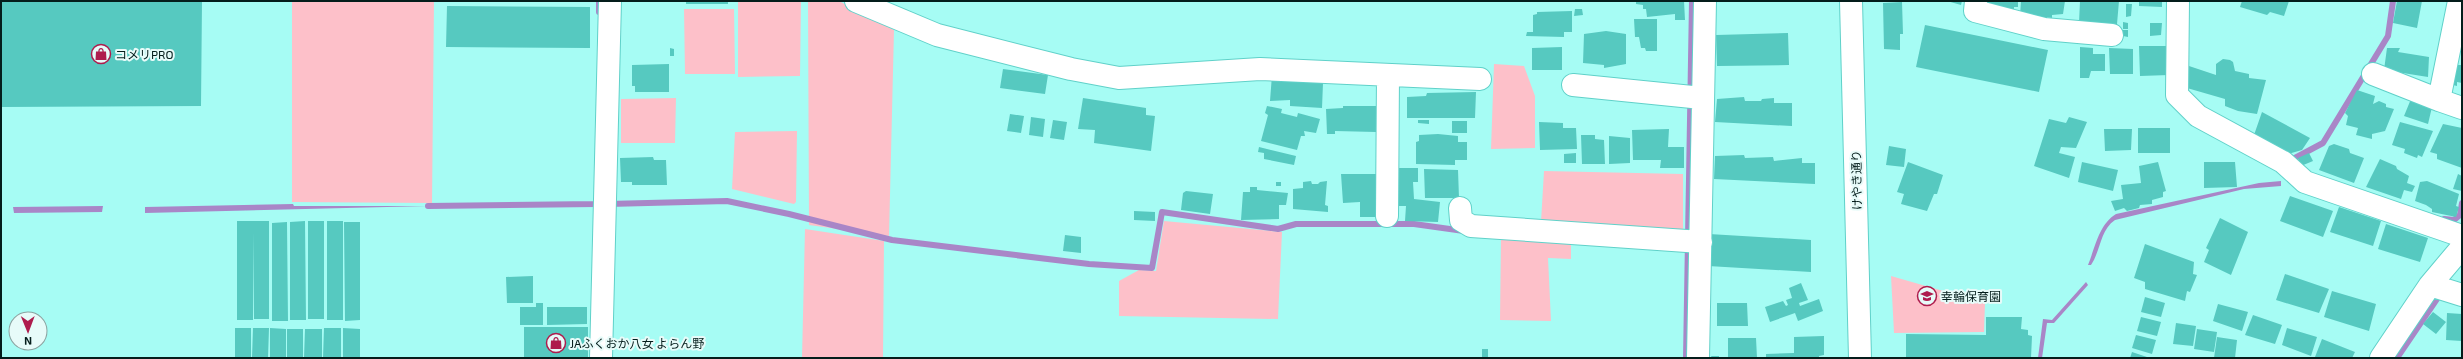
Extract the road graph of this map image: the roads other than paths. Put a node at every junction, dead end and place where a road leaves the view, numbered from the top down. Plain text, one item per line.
1 (610, 1) edge
2 (856, 1) edge
3 (1704, 1) edge
4 (1852, 1) edge
5 (1976, 1) edge
6 (2178, 1) edge
7 (2459, 1) edge
8 (2112, 34) dead end
9 (1388, 74) junction
10 (2373, 74) dead end
11 (1480, 79) dead end
12 (1573, 85) dead end
13 (1696, 98) junction
14 (2439, 100) junction
15 (2462, 108) edge
16 (1460, 208) dead end
17 (1387, 216) dead end
18 (2462, 236) edge
19 (1693, 242) junction
20 (2462, 247) edge
21 (2430, 285) junction
22 (2462, 295) edge
23 (602, 358) edge
24 (1698, 358) edge
25 (1860, 358) edge
26 (2381, 358) edge

1 - 23 street
2 - 9 street
3 - 13 street
4 - 25 street, けやき通り
5 - 8 street
6 - 18 street
7 - 14 street
9 - 11 street
9 - 17 street
10 - 14 street
12 - 13 street
13 - 19 street
14 - 15 street
16 - 19 street
19 - 24 street
20 - 21 street
21 - 22 street
21 - 26 street

